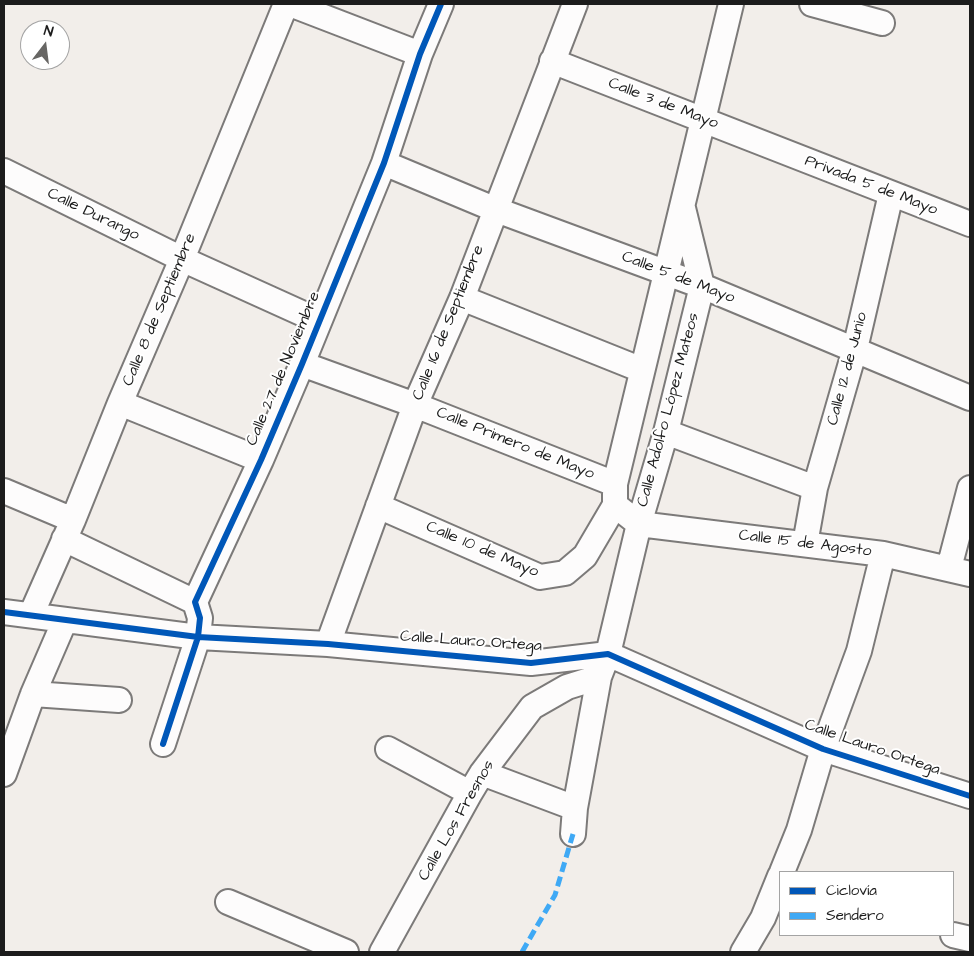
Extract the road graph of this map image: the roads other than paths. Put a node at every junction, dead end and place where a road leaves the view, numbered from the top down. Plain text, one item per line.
1 (286, 4) edge
2 (290, 4) edge
3 (441, 4) edge
4 (575, 4) edge
5 (732, 4) edge
6 (812, 4) edge
7 (882, 23) dead end
8 (420, 54) junction
9 (552, 61) junction
10 (704, 120) junction
11 (773, 147) joint
12 (384, 163) junction
13 (4, 171) edge
14 (891, 194) junction
15 (683, 208) junction
16 (494, 209) junction
17 (970, 224) edge
18 (182, 259) junction
19 (667, 274) junction
20 (702, 286) junction
21 (462, 298) junction
22 (319, 321) junction
23 (855, 349) junction
24 (302, 364) junction
25 (642, 370) junction
26 (970, 398) edge
27 (120, 403) junction
28 (415, 405) junction
29 (666, 432) junction
30 (261, 460) junction
31 (815, 488) junction
32 (970, 488) edge
33 (4, 491) edge
34 (615, 495) junction
35 (378, 506) junction
36 (639, 524) junction
37 (69, 530) junction
38 (805, 544) junction
39 (883, 554) junction
40 (960, 571) edge
41 (195, 602) junction
42 (4, 612) edge
43 (31, 615) junction
44 (66, 620) junction
45 (198, 637) junction
46 (328, 644) junction
47 (608, 654) junction
48 (599, 677) junction
49 (33, 694) junction
50 (119, 700) dead end
51 (163, 744) dead end
52 (388, 749) dead end
53 (823, 749) junction
54 (4, 774) edge
55 (476, 783) junction
56 (970, 796) edge
57 (575, 808) junction
58 (573, 834) dead end
59 (782, 871) edge
60 (779, 878) edge
61 (228, 902) dead end
62 (954, 935) edge
63 (970, 939) edge
64 (346, 952) edge
65 (382, 952) edge
66 (743, 952) edge

1 - 18 street, Calle 8 de Septiembre
2 - 8 street
3 - 8 street, Calle 27 de Noviembre
4 - 9 street, Calle 16 de Septiembre
5 - 10 street, Calle Adolfo López Mateos
6 - 7 street
8 - 12 street, Calle 27 de Noviembre
9 - 10 street, Calle 3 de Mayo
9 - 16 street, Calle 16 de Septiembre
10 - 11 street, Calle 3 de Mayo
10 - 15 street, Calle Adolfo López Mateos
11 - 14 street, Privada 5 de Mayo
12 - 16 street, Calle 5 de Mayo
12 - 22 street, Calle 27 de Noviembre
13 - 18 street, Calle Durango
14 - 17 street, Privada 5 de Mayo
14 - 23 street, Calle 12 de Junio
15 - 19 street, Calle Adolfo López Mateos
15 - 20 street, Calle Adolfo López Mateos
16 - 19 street, Calle 5 de Mayo
16 - 21 street, Calle 16 de Septiembre
18 - 22 street, Calle Durango
18 - 27 street, Calle 8 de Septiembre
19 - 20 street, Calle 5 de Mayo
19 - 25 street, Calle Adolfo López Mateos
20 - 23 street, Calle 5 de Mayo
20 - 29 street, Calle Adolfo López Mateos
21 - 25 street
21 - 28 street, Calle 16 de Septiembre
22 - 24 street, Calle 27 de Noviembre
23 - 26 street, Calle 5 de Mayo
23 - 31 street, Calle 12 de Junio
24 - 28 street, Calle Primero de Mayo
24 - 30 street, Calle 27 de Noviembre
25 - 34 street, Calle Adolfo López Mateos
27 - 30 street
27 - 37 street, Calle 8 de Septiembre
28 - 34 street, Calle Primero de Mayo
28 - 35 street, Calle 16 de Septiembre
29 - 31 street
29 - 36 street, Calle Adolfo López Mateos
30 - 41 street, Calle 27 de Noviembre
31 - 38 street, Calle 12 de Junio
32 - 40 street
33 - 37 street
34 - 35 street, Calle 10 de Mayo
34 - 36 street, Calle Adolfo López Mateos
35 - 46 street, Calle 16 de Septiembre
36 - 38 street, Calle 15 de Agosto
36 - 47 street, Calle Adolfo López Mateos
37 - 41 street
37 - 43 street, Calle 8 de Septiembre
38 - 39 street, Calle 15 de Agosto
39 - 40 street, Calle 15 de Agosto
39 - 53 street
41 - 45 street
42 - 43 street, Calle Lauro Ortega
43 - 44 street, Calle Lauro Ortega
44 - 45 street, Calle Lauro Ortega
44 - 49 street
45 - 46 street, Calle Lauro Ortega
45 - 51 street
46 - 47 street, Calle Lauro Ortega
47 - 48 street, Calle Adolfo López Mateos
47 - 53 street, Calle Lauro Ortega
48 - 55 street, Calle Los Fresnos
48 - 57 street, Calle Adolfo López Mateos
49 - 50 street
49 - 54 street
52 - 55 street
53 - 56 street, Calle Lauro Ortega
53 - 59 street
55 - 57 street
55 - 65 street, Calle Los Fresnos
57 - 58 street, Calle Adolfo López Mateos
60 - 66 street
61 - 64 street
62 - 63 street

